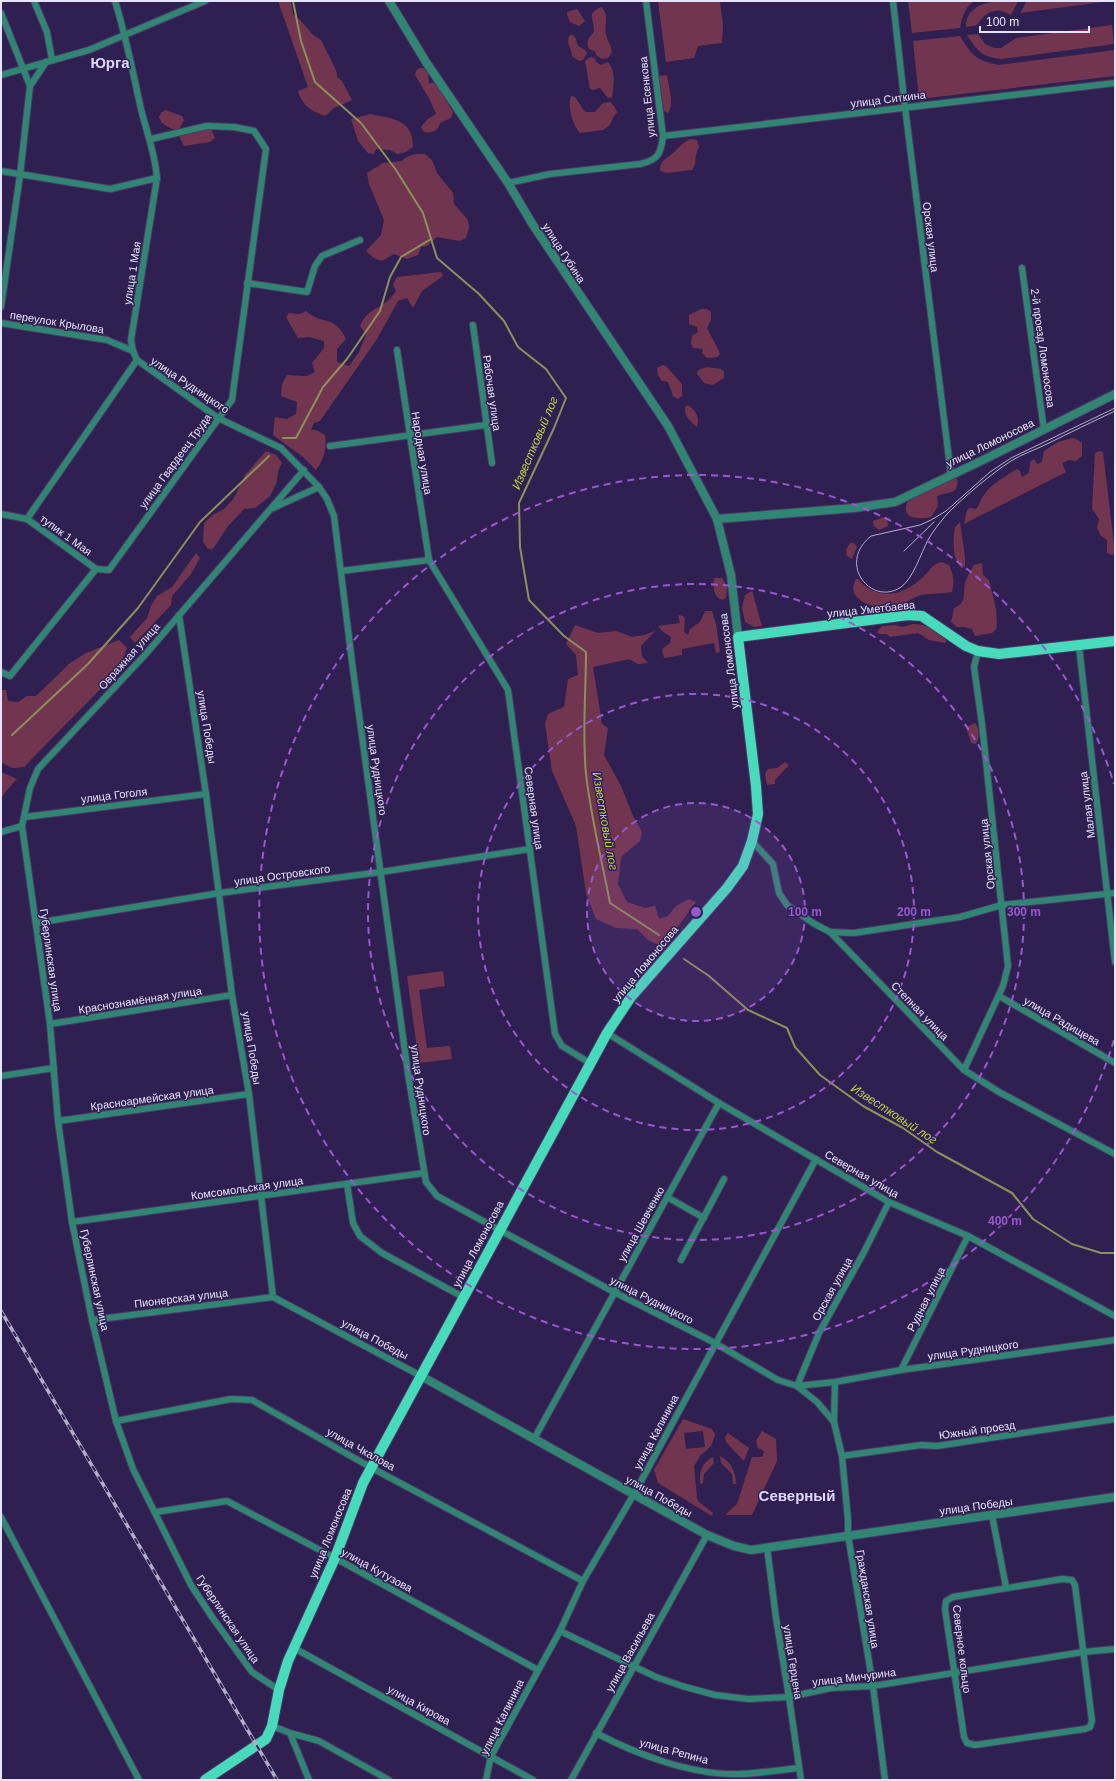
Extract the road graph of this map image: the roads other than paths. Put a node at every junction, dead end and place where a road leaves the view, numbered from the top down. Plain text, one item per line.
1 (34, 1) edge
2 (115, 1) edge
3 (205, 1) edge
4 (389, 1) edge
5 (646, 1) edge
6 (893, 1) edge
7 (1, 13) edge
8 (124, 34) junction
9 (49, 61) junction
10 (23, 70) junction
11 (1, 76) edge
12 (1115, 83) edge
13 (30, 86) junction
14 (905, 107) junction
15 (662, 136) junction
16 (151, 139) junction
17 (1, 171) edge
18 (20, 175) junction
19 (157, 178) junction
20 (508, 183) junction
21 (360, 240) dead end
22 (1022, 268) dead end
23 (247, 283) junction
24 (1, 307) edge
25 (1, 323) edge
26 (473, 325) dead end
27 (397, 350) dead end
28 (133, 351) junction
29 (137, 360) junction
30 (1115, 394) edge
31 (218, 418) junction
32 (486, 425) junction
33 (1044, 430) junction
34 (409, 435) junction
35 (330, 446) dead end
36 (492, 463) dead end
37 (304, 470) junction
38 (951, 475) junction
39 (319, 487) junction
40 (272, 508) junction
41 (1, 514) edge
42 (27, 519) junction
43 (718, 519) junction
44 (429, 560) junction
45 (96, 569) junction
46 (341, 571) junction
47 (179, 615) junction
48 (738, 637) junction
49 (1115, 641) edge
50 (1079, 646) junction
51 (978, 651) junction
52 (1, 672) edge
53 (206, 794) junction
54 (25, 817) junction
55 (22, 826) junction
56 (1, 832) edge
57 (752, 841) junction
58 (530, 849) junction
59 (381, 872) junction
60 (220, 893) junction
61 (1115, 893) edge
62 (1108, 894) junction
63 (1002, 905) junction
64 (36, 923) junction
65 (830, 932) junction
66 (1115, 962) edge
67 (232, 994) junction
68 (999, 996) junction
69 (50, 1024) junction
70 (607, 1033) junction
71 (590, 1063) junction
72 (1115, 1063) edge
73 (54, 1068) junction
74 (964, 1070) junction
75 (1, 1076) edge
76 (249, 1094) junction
77 (719, 1103) junction
78 (58, 1121) junction
79 (1115, 1154) edge
80 (816, 1159) junction
81 (424, 1174) junction
82 (724, 1179) dead end
83 (347, 1184) junction
84 (261, 1196) junction
85 (667, 1198) junction
86 (889, 1202) junction
87 (704, 1218) junction
88 (72, 1222) junction
89 (499, 1230) junction
90 (968, 1236) junction
91 (681, 1260) dead end
92 (614, 1292) junction
93 (273, 1297) junction
94 (463, 1297) junction
95 (1115, 1316) edge
96 (92, 1320) junction
97 (1115, 1340) edge
98 (715, 1343) junction
99 (901, 1370) junction
100 (421, 1376) junction
101 (836, 1382) junction
102 (797, 1386) junction
103 (1115, 1419) edge
104 (116, 1420) junction
105 (834, 1422) junction
106 (534, 1439) junction
107 (842, 1456) junction
108 (372, 1468) junction
109 (634, 1494) junction
110 (1115, 1497) edge
111 (156, 1512) junction
112 (992, 1515) junction
113 (1, 1517) edge
114 (707, 1535) junction
115 (848, 1535) junction
116 (767, 1547) junction
117 (335, 1558) junction
118 (582, 1580) junction
119 (1006, 1587) junction
120 (560, 1631) junction
121 (294, 1648) junction
122 (1115, 1649) edge
123 (1083, 1652) junction
124 (634, 1666) junction
125 (538, 1670) junction
126 (954, 1673) junction
127 (873, 1686) junction
128 (279, 1690) junction
129 (789, 1697) junction
130 (272, 1726) junction
131 (290, 1733) junction
132 (596, 1733) junction
133 (491, 1756) junction
134 (799, 1768) junction
135 (139, 1780) edge
136 (205, 1780) edge
137 (309, 1780) edge
138 (389, 1780) edge
139 (486, 1780) edge
140 (534, 1780) edge
141 (571, 1780) edge
142 (801, 1780) edge
143 (885, 1780) edge

1 - 9 street
2 - 8 street, улица 1 Мая
3 - 8 street
4 - 20 street, улица Губина
5 - 15 street, улица Есенкова
6 - 14 street, Орская улица
7 - 10 street
8 - 9 street
8 - 16 street, улица 1 Мая
9 - 10 street
9 - 13 street
10 - 11 street
10 - 13 street
12 - 14 street, улица Ситкина
13 - 18 street
14 - 15 street, улица Ситкина
14 - 38 street, Орская улица
15 - 20 street, улица Есенкова
16 - 19 street, улица 1 Мая
16 - 23 street, улица Гвардеец Труда
17 - 18 street
18 - 19 street
18 - 24 street
19 - 28 street, улица 1 Мая
20 - 43 street, улица Губина
21 - 23 street
22 - 33 street, 2-й проезд Ломоносова
23 - 31 street, улица Гвардеец Труда
25 - 28 street, переулок Крылова
26 - 32 street, Рабочая улица
27 - 34 street, Народная улица
28 - 29 street, улица 1 Мая
29 - 31 street, улица Рудницкого
29 - 42 street
30 - 33 street, улица Ломоносова
31 - 37 street, улица Рудницкого
31 - 45 street, улица Гвардеец Труда
32 - 34 street
32 - 36 street, Рабочая улица
33 - 38 street, улица Ломоносова
34 - 35 street
34 - 44 street, Народная улица
37 - 39 street, улица Рудницкого
37 - 40 street, Овражная улица
38 - 43 street, улица Ломоносова
39 - 40 street, Овражная улица
39 - 46 street, улица Рудницкого
40 - 47 street, Овражная улица
41 - 42 street, тупик 1 Мая
42 - 45 street, тупик 1 Мая
43 - 48 street, улица Ломоносова
44 - 46 street
44 - 58 street, Северная улица
45 - 52 street
46 - 59 street, улица Рудницкого
47 - 53 street, улица Победы
47 - 54 street, Овражная улица
48 - 51 main road, улица Уметбаева
48 - 57 main road, улица Ломоносова
49 - 50 main road, улица Уметбаева
50 - 51 main road, улица Уметбаева
50 - 62 street, Малая улица
51 - 63 street, Орская улица
53 - 54 street, улица Гоголя
53 - 60 street, улица Победы
54 - 55 street, Овражная улица
55 - 56 street
55 - 64 street, Губерлинская улица
57 - 65 street, Степная улица
57 - 70 main road, улица Ломоносова
58 - 59 street, улица Островского
58 - 71 street, Северная улица
59 - 60 street, улица Островского
59 - 81 street, улица Рудницкого
60 - 64 street, улица Островского
60 - 67 street, улица Победы
61 - 62 street
62 - 63 street
62 - 66 street, Малая улица
63 - 65 street
63 - 68 street, Орская улица
64 - 69 street, Губерлинская улица
65 - 74 street, Степная улица
67 - 69 street, Краснознамённая улица
67 - 76 street, улица Победы
68 - 72 street, улица Радищева
68 - 74 street, Орская улица
69 - 73 street, Губерлинская улица
70 - 71 main road, улица Ломоносова
70 - 77 street, Северная улица
71 - 89 main road, улица Ломоносова
73 - 75 street
73 - 78 street, Губерлинская улица
74 - 79 street, Степная улица
76 - 78 street, Красноармейская улица
76 - 84 street, улица Победы
77 - 80 street, Северная улица
77 - 85 street, улица Шевченко
78 - 88 street, Губерлинская улица
80 - 86 street, Северная улица
80 - 98 street, улица Калинина
81 - 83 street, Комсомольская улица
81 - 89 street, улица Рудницкого
82 - 87 street
83 - 84 street, Комсомольская улица
83 - 94 street
84 - 88 street, Комсомольская улица
84 - 93 street, улица Победы
85 - 87 street
85 - 92 street, улица Шевченко
86 - 90 street, Северная улица
86 - 102 street, Орская улица
87 - 91 street
88 - 96 street, Губерлинская улица
89 - 92 street, улица Рудницкого
89 - 94 main road, улица Ломоносова
90 - 95 street, Северная улица
90 - 99 street, Рудная улица
92 - 98 street, улица Рудницкого
92 - 106 street, улица Шевченко
93 - 96 street, Пионерская улица
93 - 100 street, улица Победы
94 - 100 main road, улица Ломоносова
96 - 104 street, Губерлинская улица
97 - 99 street, улица Рудницкого
98 - 102 street, улица Рудницкого
98 - 109 street, улица Калинина
99 - 101 street, улица Рудницкого
100 - 106 street, улица Победы
100 - 108 main road, улица Ломоносова
101 - 102 street, улица Рудницкого
101 - 105 street, Гражданская улица
102 - 105 street, Гражданская улица
103 - 107 street, Южный проезд
104 - 108 street, улица Чкалова
104 - 111 street, Губерлинская улица
105 - 107 street, Гражданская улица
106 - 109 street, улица Победы
107 - 115 street, Гражданская улица
108 - 117 main road, улица Ломоносова
108 - 118 street, улица Чкалова
109 - 114 street, улица Победы
109 - 118 street, улица Калинина
110 - 112 street, улица Победы
111 - 117 street, улица Кутузова
111 - 128 street, Губерлинская улица
112 - 115 street, улица Победы
112 - 119 street
113 - 135 street
114 - 116 street, улица Победы
114 - 124 street, улица Васильева
115 - 116 street, улица Победы
115 - 127 street, Гражданская улица
116 - 129 street, улица Герцена
117 - 121 main road, улица Ломоносова
117 - 125 street, улица Кутузова
118 - 120 street, улица Калинина
119 - 123 street, Северное кольцо
119 - 126 street, Северное кольцо
120 - 124 street, улица Мичурина
120 - 125 street, улица Калинина
121 - 128 main road, улица Ломоносова
121 - 133 street, улица Кирова
122 - 123 street, улица Мичурина
123 - 126 street, улица Мичурина
123 - 126 street, Северное кольцо
124 - 129 street, улица Мичурина
124 - 132 street, улица Васильева
125 - 133 street, улица Калинина
126 - 127 street, улица Мичурина
127 - 129 street, улица Мичурина
127 - 143 street, Гражданская улица
128 - 130 main road, улица Ломоносова
129 - 134 street, улица Герцена
130 - 131 street
130 - 136 main road, улица Ломоносова
131 - 137 street
131 - 138 street
132 - 134 street, улица Репина
132 - 141 street, улица Васильева
133 - 139 street, улица Калинина
133 - 140 street, улица Кирова
134 - 142 street, улица Герцена

